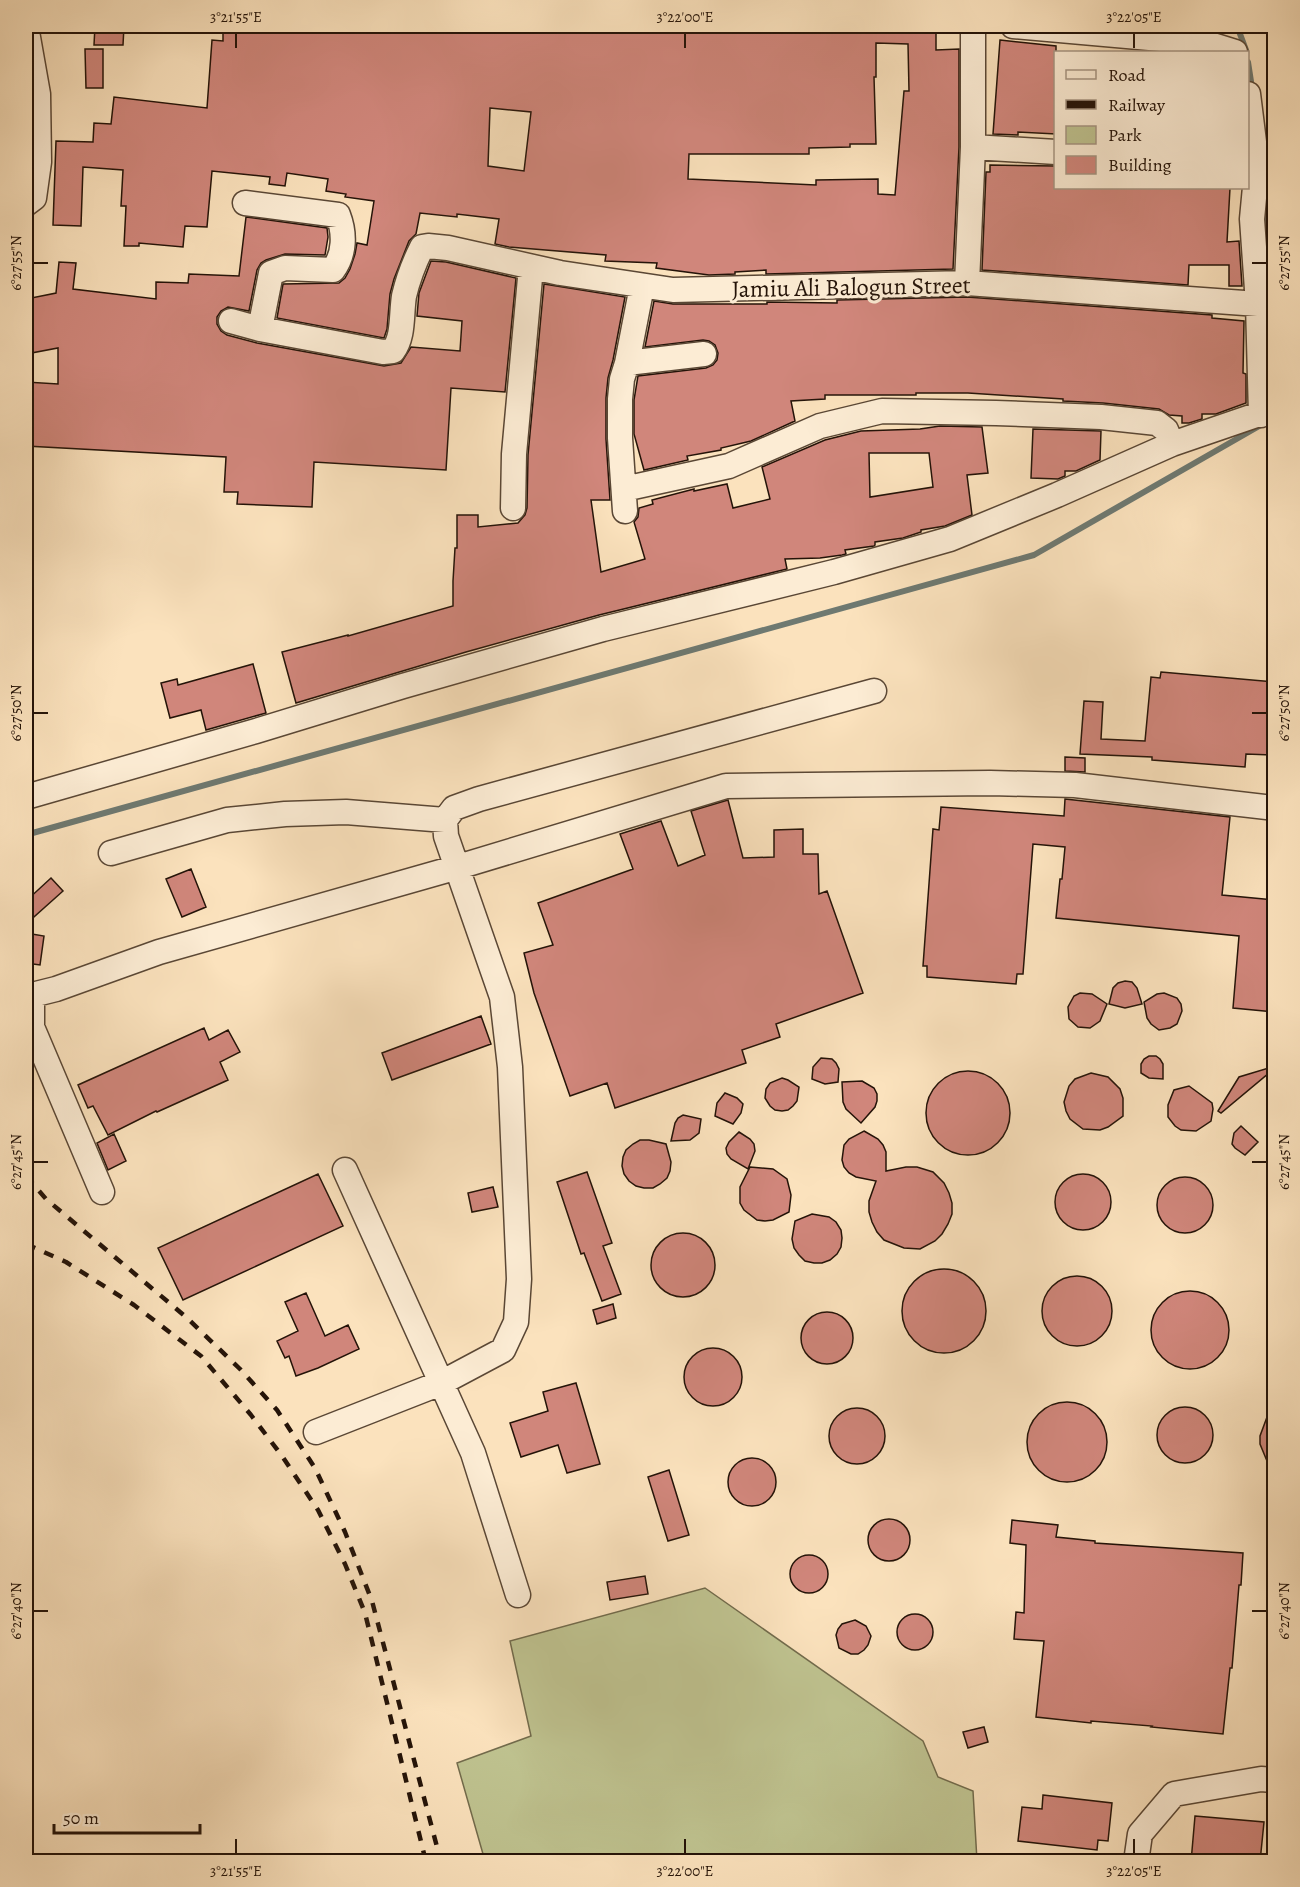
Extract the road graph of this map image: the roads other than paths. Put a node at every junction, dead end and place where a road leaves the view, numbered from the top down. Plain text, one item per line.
1 (26, 26) edge
2 (973, 26) edge
3 (1013, 26) edge
4 (1232, 51) edge
5 (1249, 112) edge
6 (973, 147) junction
7 (1054, 152) edge
8 (1252, 166) edge
9 (245, 203) dead end
10 (26, 204) edge
11 (531, 267) junction
12 (967, 283) junction
13 (642, 286) junction
14 (1258, 304) junction
15 (231, 321) dead end
16 (260, 329) junction
17 (704, 354) dead end
18 (627, 363) junction
19 (1268, 412) edge
20 (1172, 444) junction
21 (513, 508) dead end
22 (874, 691) dead end
23 (26, 797) edge
24 (1275, 808) edge
25 (445, 820) junction
26 (111, 853) dead end
27 (458, 867) junction
28 (29, 994) edge
29 (345, 1170) dead end
30 (102, 1192) dead end
31 (441, 1383) junction
32 (316, 1432) dead end
33 (518, 1595) dead end
34 (1275, 1780) edge
35 (1136, 1862) edge

1 - 10 street
2 - 6 street
3 - 4 street
5 - 8 street
6 - 7 street
6 - 12 street
8 - 14 street
9 - 16 street
11 - 13 street, Jamiu Ali Balogun Street
11 - 16 street, Jamiu Ali Balogun Street
11 - 21 street
12 - 13 street, Jamiu Ali Balogun Street
12 - 14 street, Jamiu Ali Balogun Street
13 - 18 street
14 - 19 street
15 - 16 street
17 - 18 street
18 - 20 street
19 - 20 street
20 - 23 street
22 - 25 street
24 - 27 street
25 - 26 street
25 - 27 street
27 - 28 street
27 - 31 street
28 - 30 street
29 - 31 street
31 - 32 street
31 - 33 street
34 - 35 street

